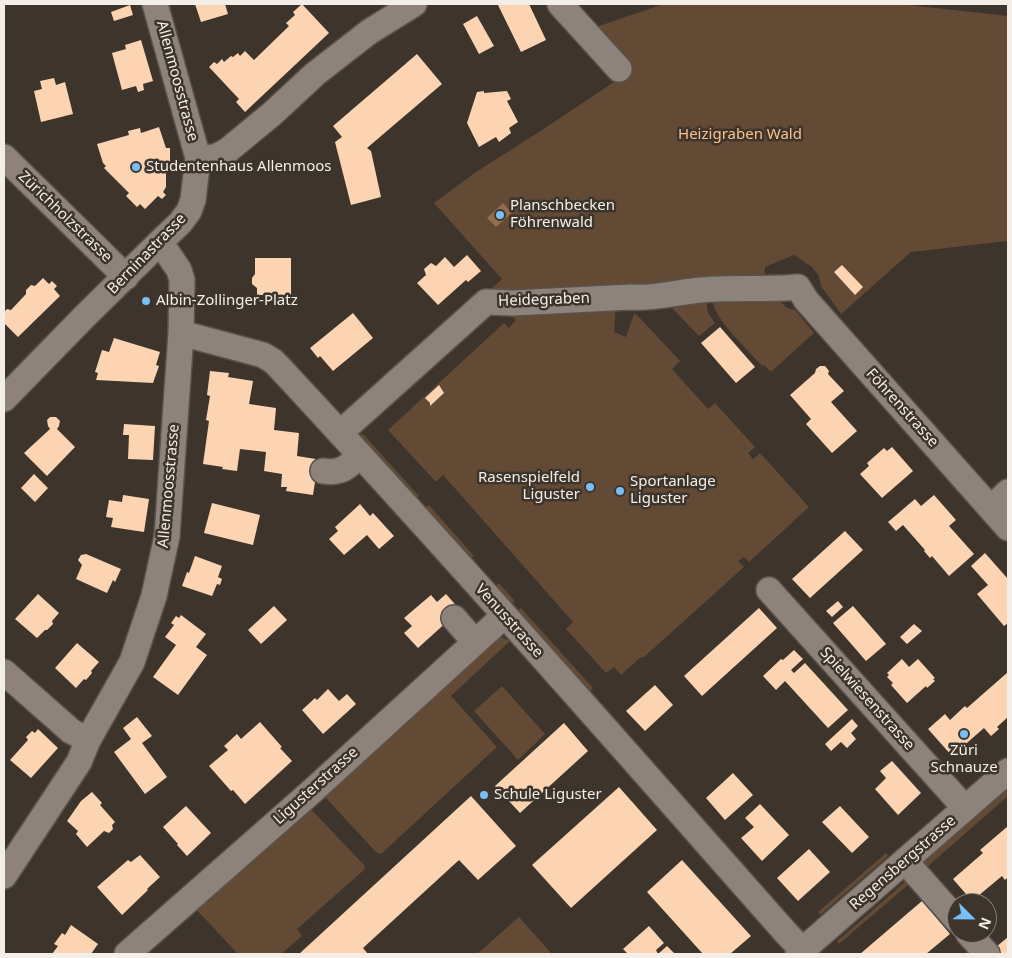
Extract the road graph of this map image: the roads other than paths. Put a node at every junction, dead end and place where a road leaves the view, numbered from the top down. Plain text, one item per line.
1 (156, 4) edge
2 (414, 4) edge
3 (560, 4) edge
4 (619, 69) dead end
5 (4, 157) edge
6 (198, 158) junction
7 (160, 242) junction
8 (126, 277) junction
9 (798, 287) joint
10 (181, 333) junction
11 (4, 399) edge
12 (340, 433) junction
13 (360, 455) junction
14 (323, 471) dead end
15 (1000, 500) edge
16 (1008, 528) edge
17 (770, 590) dead end
18 (504, 616) junction
19 (454, 618) dead end
20 (475, 642) junction
21 (4, 672) edge
22 (88, 740) junction
23 (1008, 771) edge
24 (966, 808) junction
25 (904, 861) junction
26 (4, 876) edge
27 (947, 909) edge
28 (977, 943) edge
29 (802, 953) edge
30 (127, 954) edge
31 (987, 954) edge

1 - 6 street, Allenmoosstrasse
2 - 6 street
3 - 4 street
5 - 8 street, Zürichholzstrasse
6 - 7 street, Berninastrasse
7 - 8 street, Berninastrasse
7 - 10 street, Allenmoosstrasse
8 - 11 street, Berninastrasse
9 - 12 street, Heidegraben
9 - 15 street, Föhrenstrasse
10 - 12 street, Venusstrasse
10 - 22 street, Allenmoosstrasse
12 - 13 street, Venusstrasse
13 - 14 street
13 - 18 street, Venusstrasse
15 - 16 street, Föhrenstrasse
17 - 24 street, Spielwiesenstrasse
18 - 20 street, Ligusterstrasse
18 - 29 street, Venusstrasse
19 - 20 street
20 - 30 street, Ligusterstrasse
21 - 22 street
22 - 26 street, Allenmoosstrasse
23 - 24 street, Regensbergstrasse
24 - 25 street, Regensbergstrasse
25 - 27 street
25 - 29 street, Regensbergstrasse
28 - 31 street

